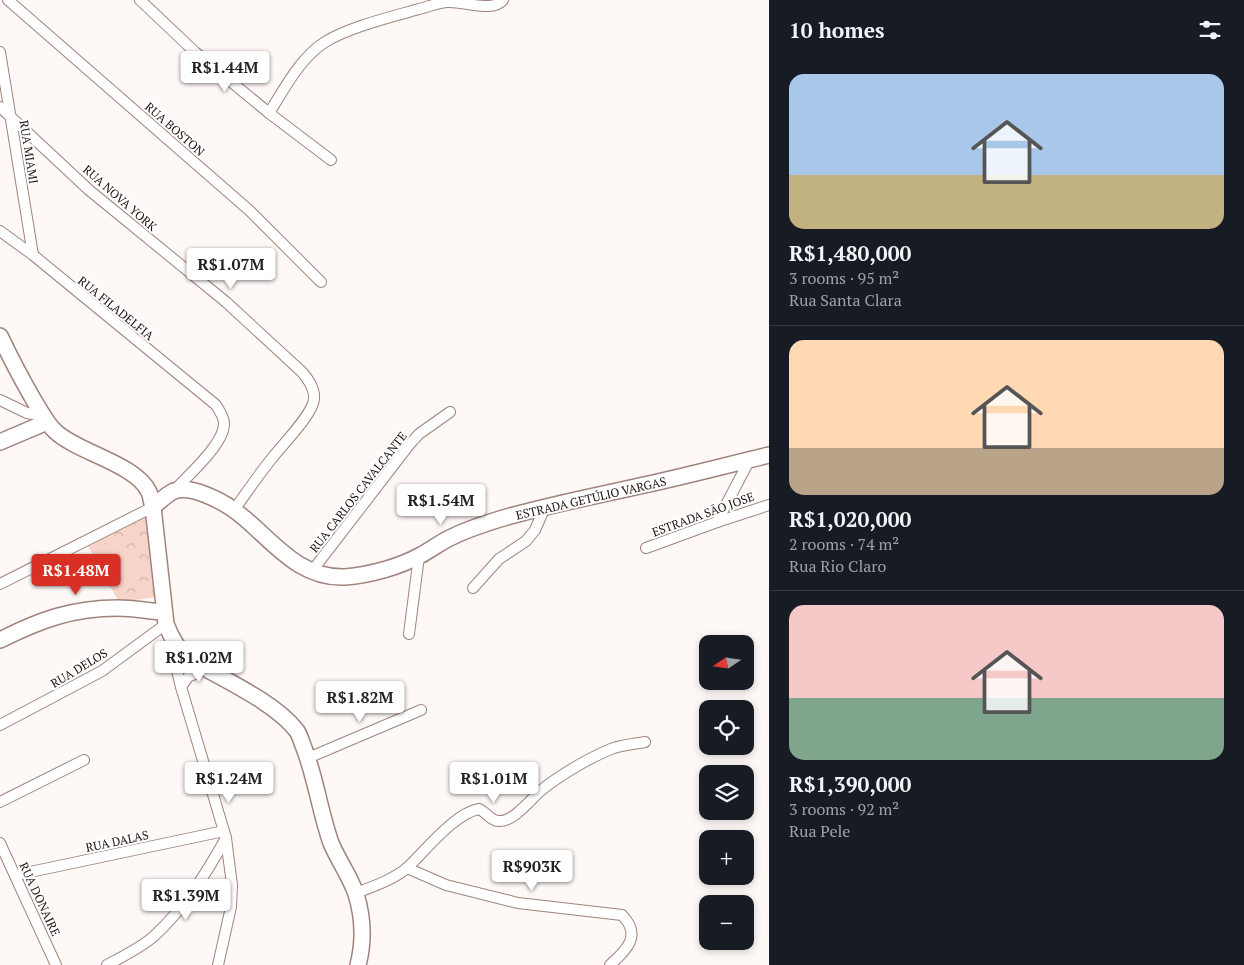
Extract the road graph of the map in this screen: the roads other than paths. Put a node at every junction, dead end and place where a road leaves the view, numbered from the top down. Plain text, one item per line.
1 (8, 0) edge
2 (140, 0) edge
3 (503, 0) edge
4 (0, 52) edge
5 (0, 107) edge
6 (269, 113) junction
7 (11, 118) junction
8 (331, 160) dead end
9 (0, 231) edge
10 (33, 256) junction
11 (321, 282) dead end
12 (0, 336) edge
13 (0, 400) edge
14 (450, 412) dead end
15 (45, 419) junction
16 (0, 442) edge
17 (769, 455) edge
18 (749, 461) junction
19 (173, 492) junction
20 (769, 505) edge
21 (153, 507) junction
22 (545, 507) junction
23 (234, 510) junction
24 (717, 522) junction
25 (646, 548) dead end
26 (419, 556) junction
27 (312, 571) junction
28 (0, 584) edge
29 (473, 588) dead end
30 (165, 618) junction
31 (409, 634) dead end
32 (0, 640) edge
33 (175, 643) junction
34 (205, 669) junction
35 (181, 687) junction
36 (422, 710) dead end
37 (0, 725) edge
38 (645, 742) dead end
39 (308, 758) junction
40 (84, 760) dead end
41 (0, 802) edge
42 (225, 834) junction
43 (0, 843) edge
44 (407, 868) junction
45 (16, 875) junction
46 (356, 893) junction
47 (56, 965) edge
48 (107, 965) edge
49 (218, 965) edge
50 (358, 965) edge
51 (610, 965) edge

1 - 11 street, RUA BOSTON
2 - 6 street
3 - 6 street
4 - 7 street, RUA MIAMI
5 - 7 street, RUA NOVA YORK
6 - 8 street
7 - 10 street, RUA MIAMI
7 - 23 street, RUA NOVA YORK
9 - 10 street, RUA FILADELFIA
10 - 19 street, RUA FILADELFIA
12 - 15 main road
13 - 15 street
14 - 27 street, RUA CARLOS CAVALCANTE
15 - 16 main road
15 - 21 main road
17 - 18 main road, ESTRADA GETÚLIO VARGAS
18 - 22 main road, ESTRADA GETÚLIO VARGAS
18 - 24 street
19 - 21 main road
19 - 23 main road, ESTRADA GETÚLIO VARGAS
20 - 24 street, ESTRADA SĀO JOSE
21 - 28 street
21 - 30 main road
22 - 26 main road, ESTRADA GETÚLIO VARGAS
22 - 29 street
23 - 27 main road, ESTRADA GETÚLIO VARGAS
24 - 25 street, ESTRADA SĀO JOSE
26 - 27 main road, ESTRADA GETÚLIO VARGAS
26 - 31 street
30 - 32 main road
30 - 33 main road
30 - 37 street, RUA DELOS
33 - 34 main road
33 - 35 street
34 - 35 street
34 - 39 main road
35 - 42 street
36 - 39 street
38 - 44 street
39 - 46 main road
40 - 41 street
42 - 45 street, RUA DALAS
42 - 48 street
42 - 49 street
43 - 45 street, RUA DONAIRE
44 - 46 street
44 - 51 street
45 - 47 street, RUA DONAIRE
46 - 50 main road

